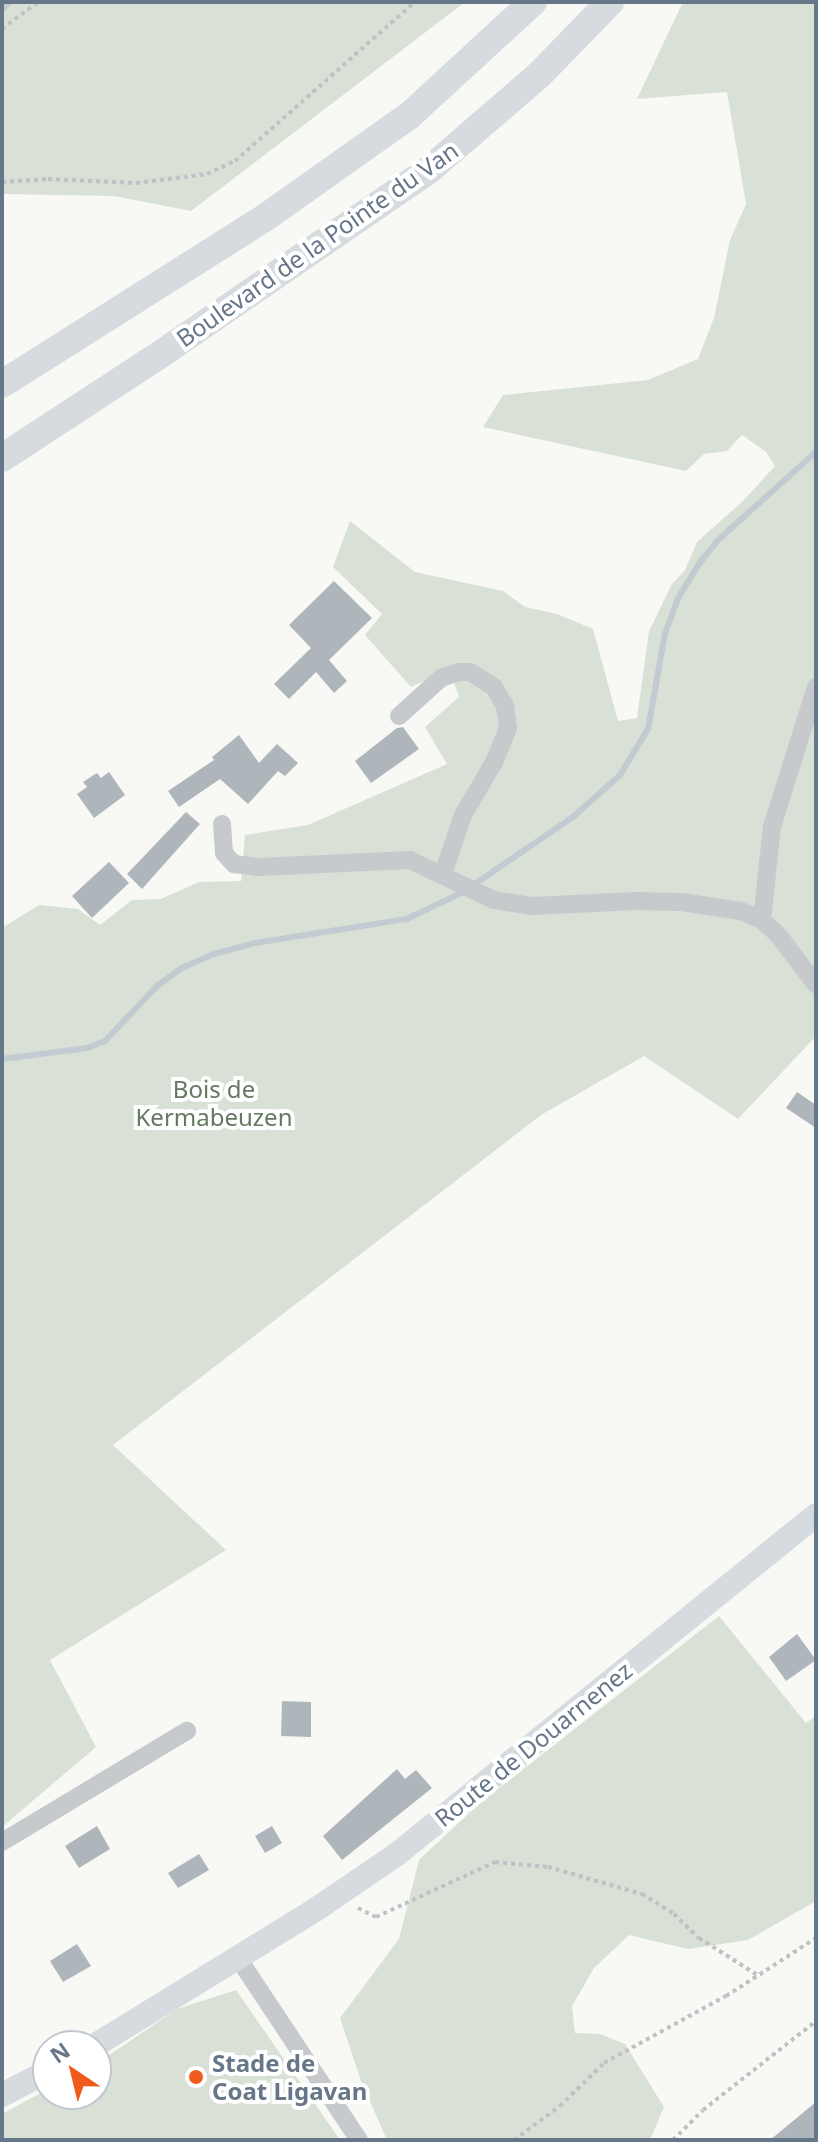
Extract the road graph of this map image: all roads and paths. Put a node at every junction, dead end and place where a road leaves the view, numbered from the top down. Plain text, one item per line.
1 (38, 2) edge
2 (415, 2) edge
3 (533, 2) edge
4 (610, 2) edge
5 (2, 29) edge
6 (2, 182) edge
7 (2, 384) edge
8 (2, 458) edge
9 (816, 687) edge
10 (399, 716) dead end
11 (222, 824) dead end
12 (443, 874) junction
13 (762, 920) junction
14 (816, 985) edge
15 (816, 1515) edge
16 (187, 1731) dead end
17 (2, 1842) edge
18 (345, 1891) junction
19 (816, 1938) edge
20 (238, 1958) junction
21 (759, 1976) junction
22 (816, 2021) edge
23 (112, 2035) edge
24 (32, 2079) edge
25 (2, 2095) edge
26 (359, 2140) edge
27 (514, 2140) edge
28 (673, 2140) edge

1 - 5 path
2 - 6 path
3 - 7 highway
4 - 8 highway, Boulevard de la Pointe du Van
9 - 13 street
10 - 12 street
11 - 12 street
12 - 13 street
13 - 14 street
15 - 18 main road, Route de Douarnenez
16 - 17 street
18 - 20 main road, Route de Douarnenez
18 - 21 path
19 - 21 path
20 - 23 main road, Route de Douarnenez
20 - 26 street
21 - 27 path
22 - 28 path
24 - 25 main road

